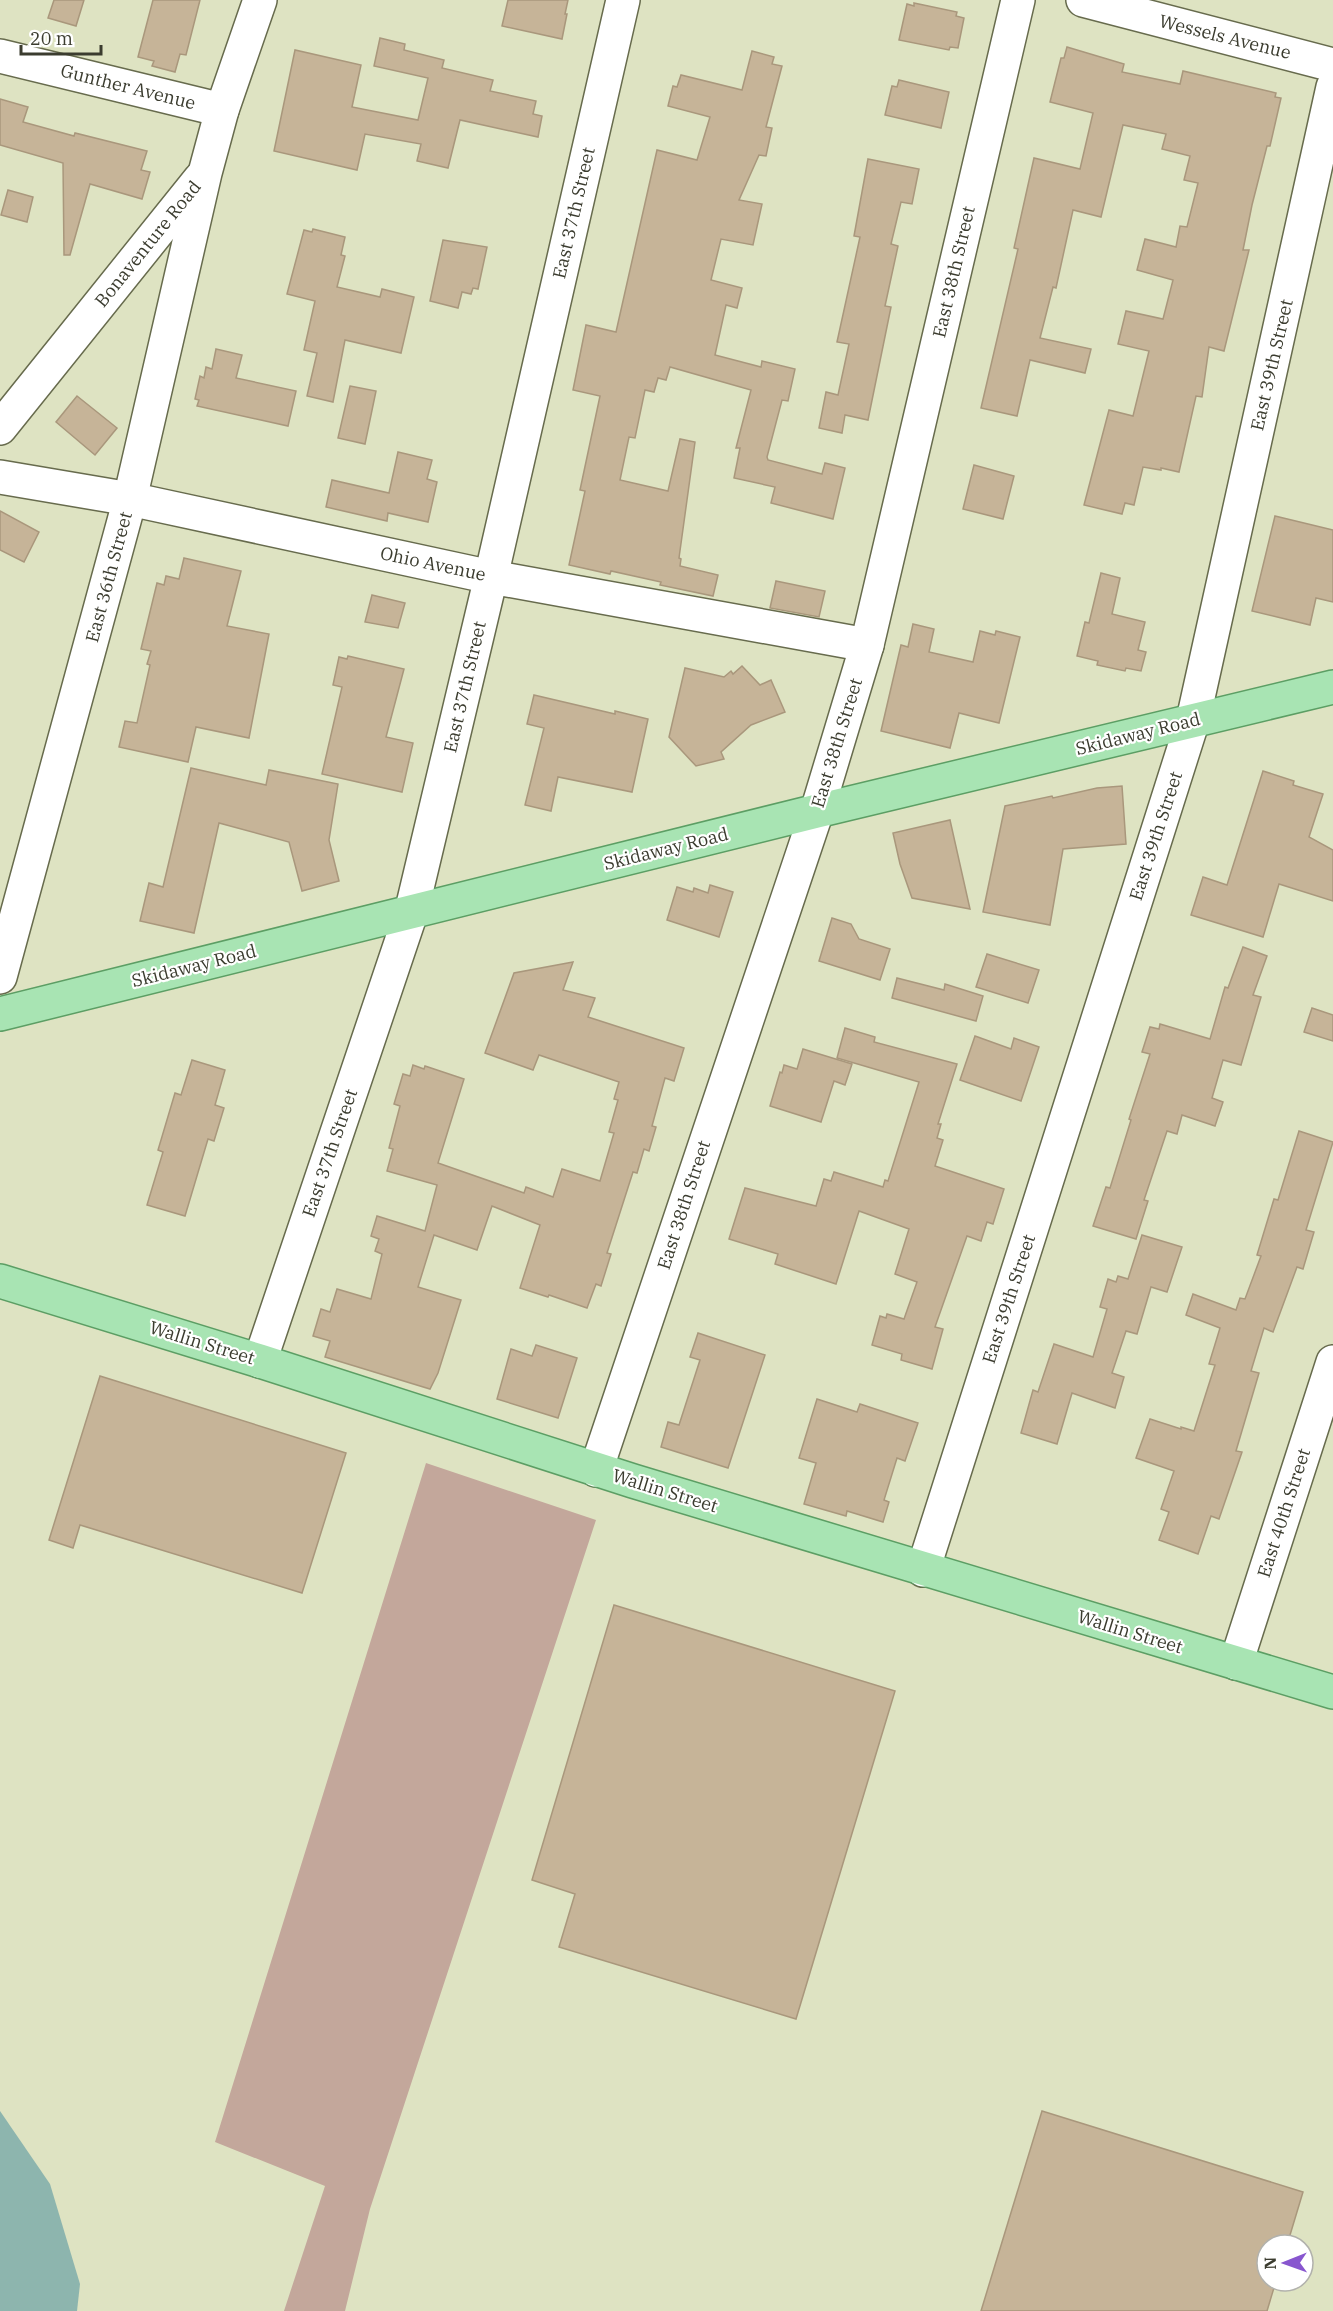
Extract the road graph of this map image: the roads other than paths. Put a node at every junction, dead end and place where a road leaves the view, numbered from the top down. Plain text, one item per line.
1 (260, 0) edge
2 (623, 0) edge
3 (1018, 0) edge
4 (1083, 0) edge
5 (0, 56) edge
6 (1333, 65) edge
7 (1333, 87) edge
8 (222, 110) junction
9 (205, 173) junction
10 (0, 428) edge
11 (0, 477) edge
12 (130, 499) junction
13 (491, 577) junction
14 (867, 645) junction
15 (1333, 687) edge
16 (1193, 720) junction
17 (817, 811) junction
18 (411, 913) junction
19 (0, 976) edge
20 (0, 1014) edge
21 (0, 1281) edge
22 (260, 1361) junction
23 (1333, 1362) edge
24 (596, 1470) junction
25 (923, 1570) junction
26 (1236, 1663) junction
27 (1333, 1692) edge

1 - 8 street, Bonaventure Road
2 - 13 street, East 37th Street
3 - 14 street, East 38th Street
4 - 6 street, Wessels Avenue
5 - 8 street, Gunther Avenue
7 - 16 street, East 39th Street
8 - 9 street, Bonaventure Road
9 - 10 street, Bonaventure Road
9 - 12 street, East 36th Street
11 - 12 street, Ohio Avenue
12 - 13 street, Ohio Avenue
12 - 19 street, East 36th Street
13 - 14 street, Ohio Avenue
13 - 18 street, East 37th Street
14 - 17 street, East 38th Street
15 - 16 main road, Skidaway Road
16 - 17 main road, Skidaway Road
16 - 25 street, East 39th Street
17 - 18 main road, Skidaway Road
17 - 24 street, East 38th Street
18 - 20 main road, Skidaway Road
18 - 22 street, East 37th Street
21 - 22 main road, Wallin Street
22 - 24 main road, Wallin Street
23 - 26 street, East 40th Street
24 - 25 main road, Wallin Street
25 - 26 main road, Wallin Street
26 - 27 main road, Wallin Street

